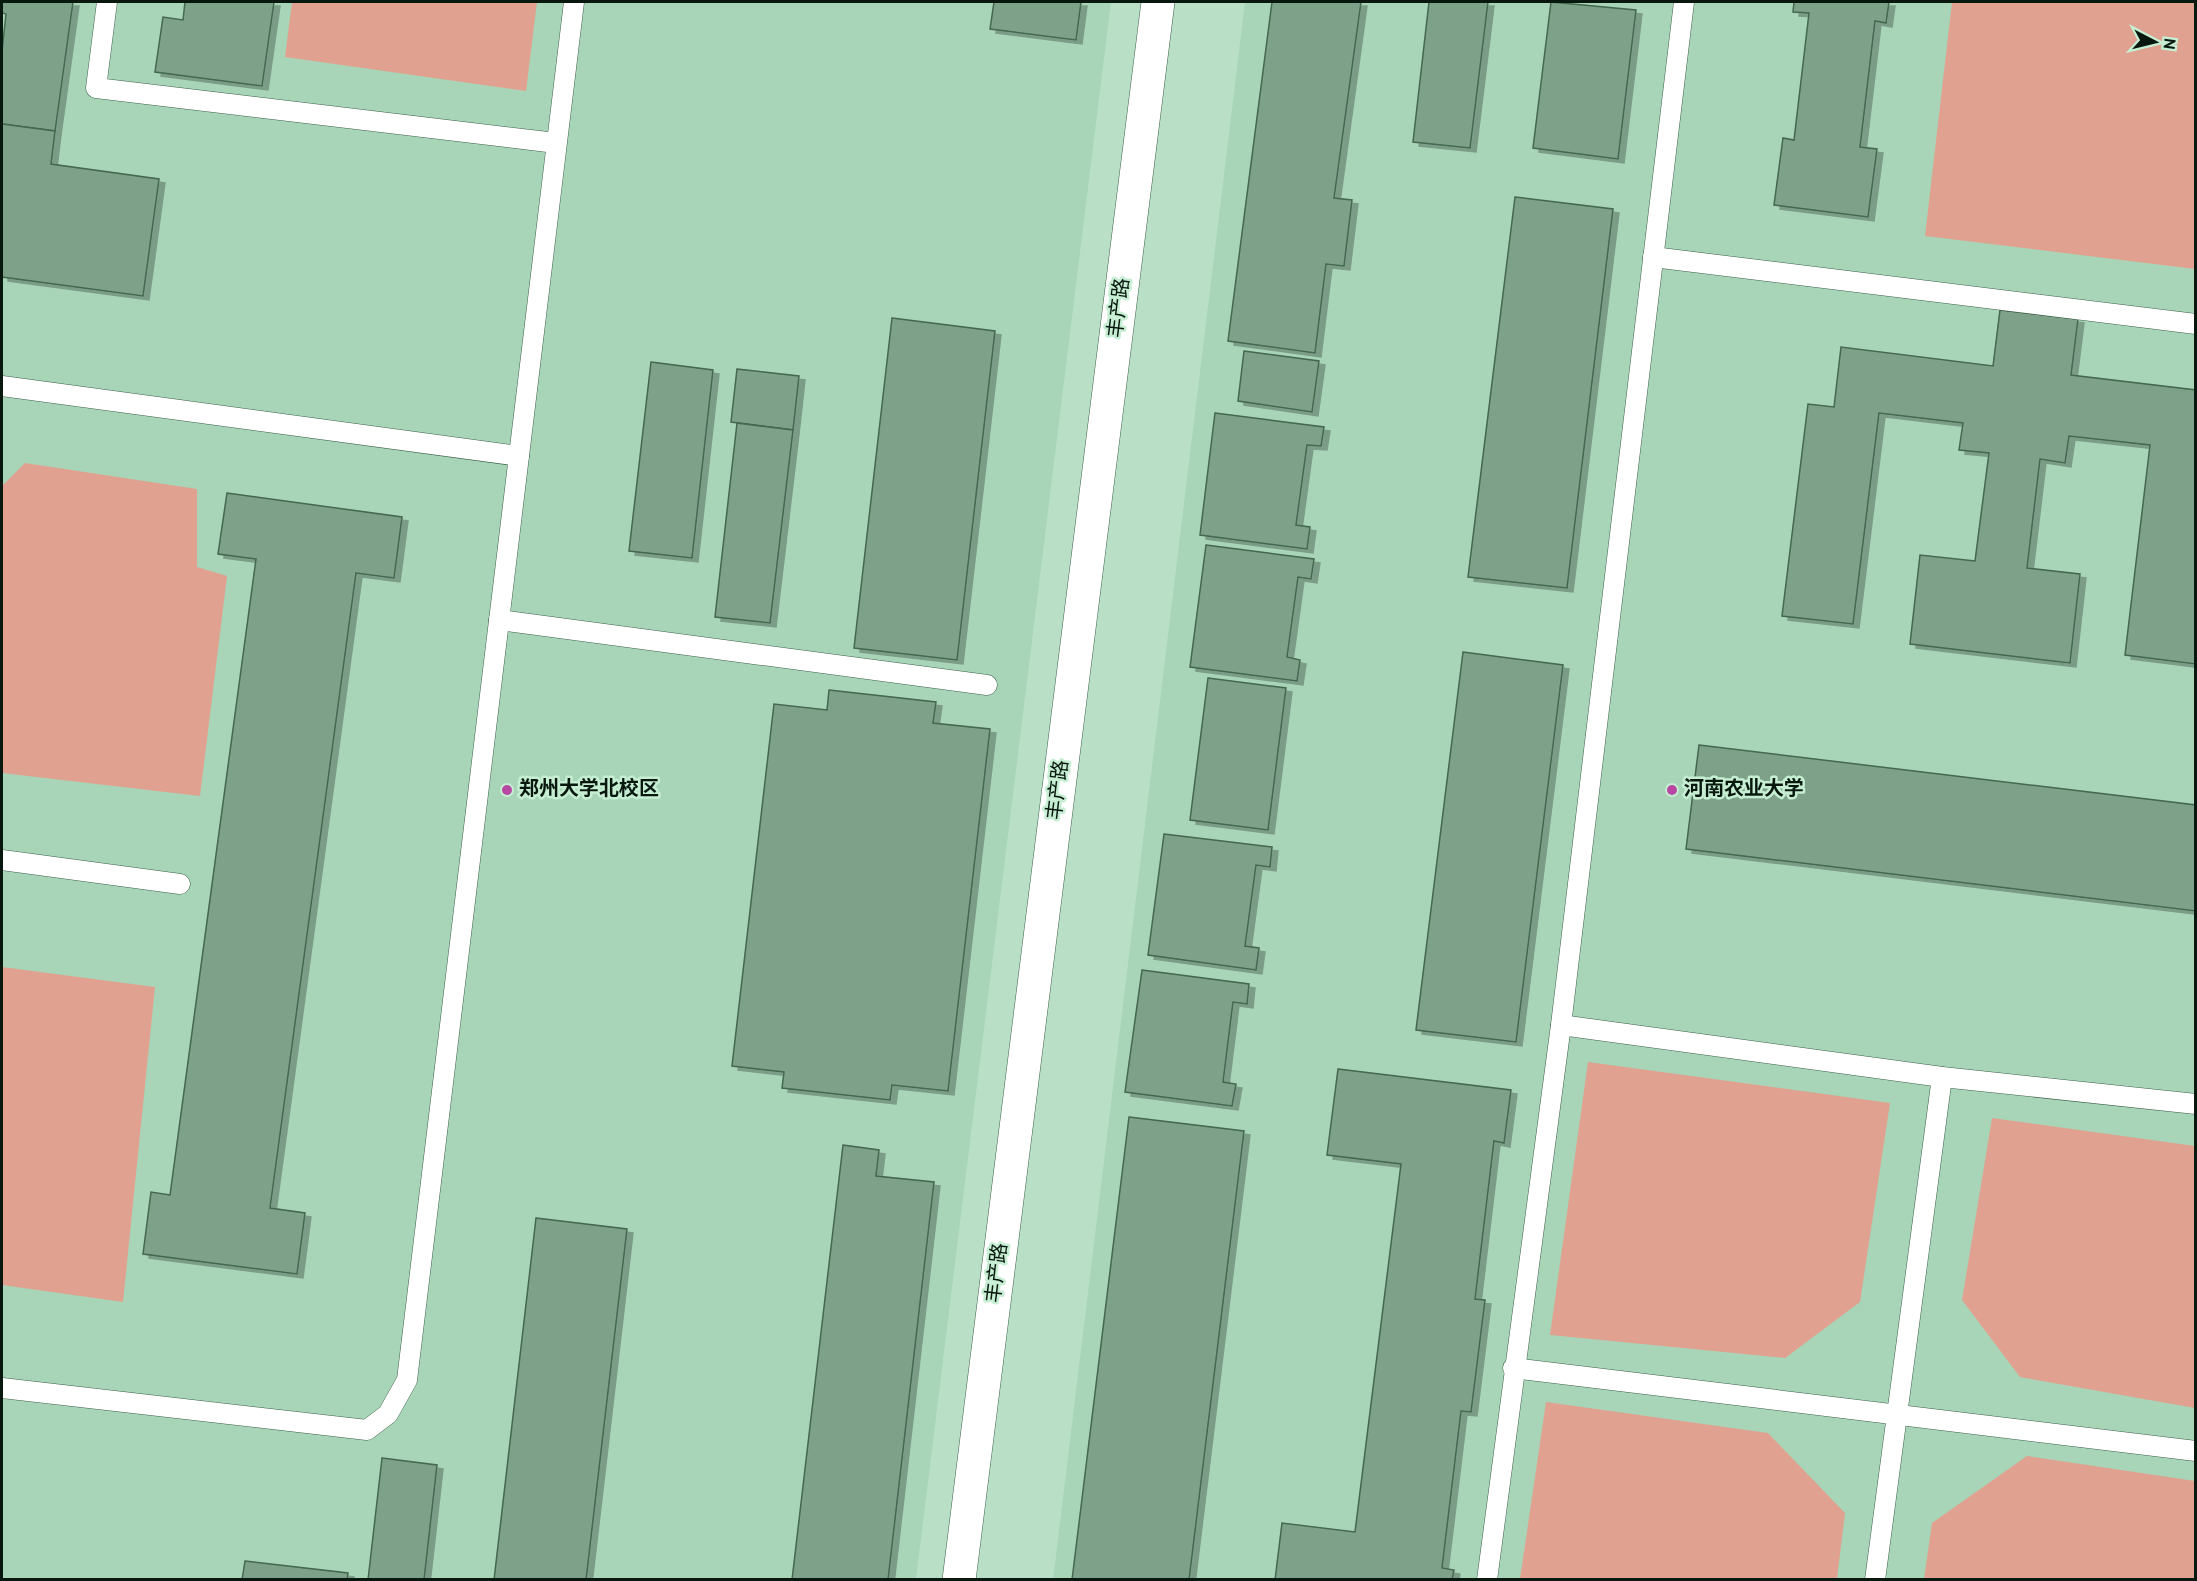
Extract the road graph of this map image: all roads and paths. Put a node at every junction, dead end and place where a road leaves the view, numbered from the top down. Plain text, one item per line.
1 (107, 2) edge
2 (574, 2) edge
3 (1158, 2) edge
4 (1684, 2) edge
5 (556, 142) junction
6 (1653, 257) junction
7 (2196, 324) edge
8 (2, 386) edge
9 (519, 456) junction
10 (499, 620) junction
11 (987, 686) dead end
12 (2, 860) edge
13 (180, 884) dead end
14 (1561, 1025) junction
15 (1942, 1077) junction
16 (2196, 1104) edge
17 (1513, 1368) junction
18 (2, 1388) edge
19 (1895, 1415) junction
20 (2196, 1451) edge
21 (959, 1580) edge
22 (1487, 1580) edge
23 (1875, 1580) edge

1 - 5 lane
2 - 5 lane
3 - 21 street, 丰产路
4 - 6 lane
5 - 9 lane
6 - 7 lane
6 - 14 lane
8 - 9 lane
9 - 10 lane
10 - 11 lane
10 - 18 lane
12 - 13 lane
14 - 15 lane
14 - 17 lane
15 - 16 lane
15 - 19 lane
17 - 19 lane
17 - 22 lane
19 - 20 lane
19 - 23 lane

